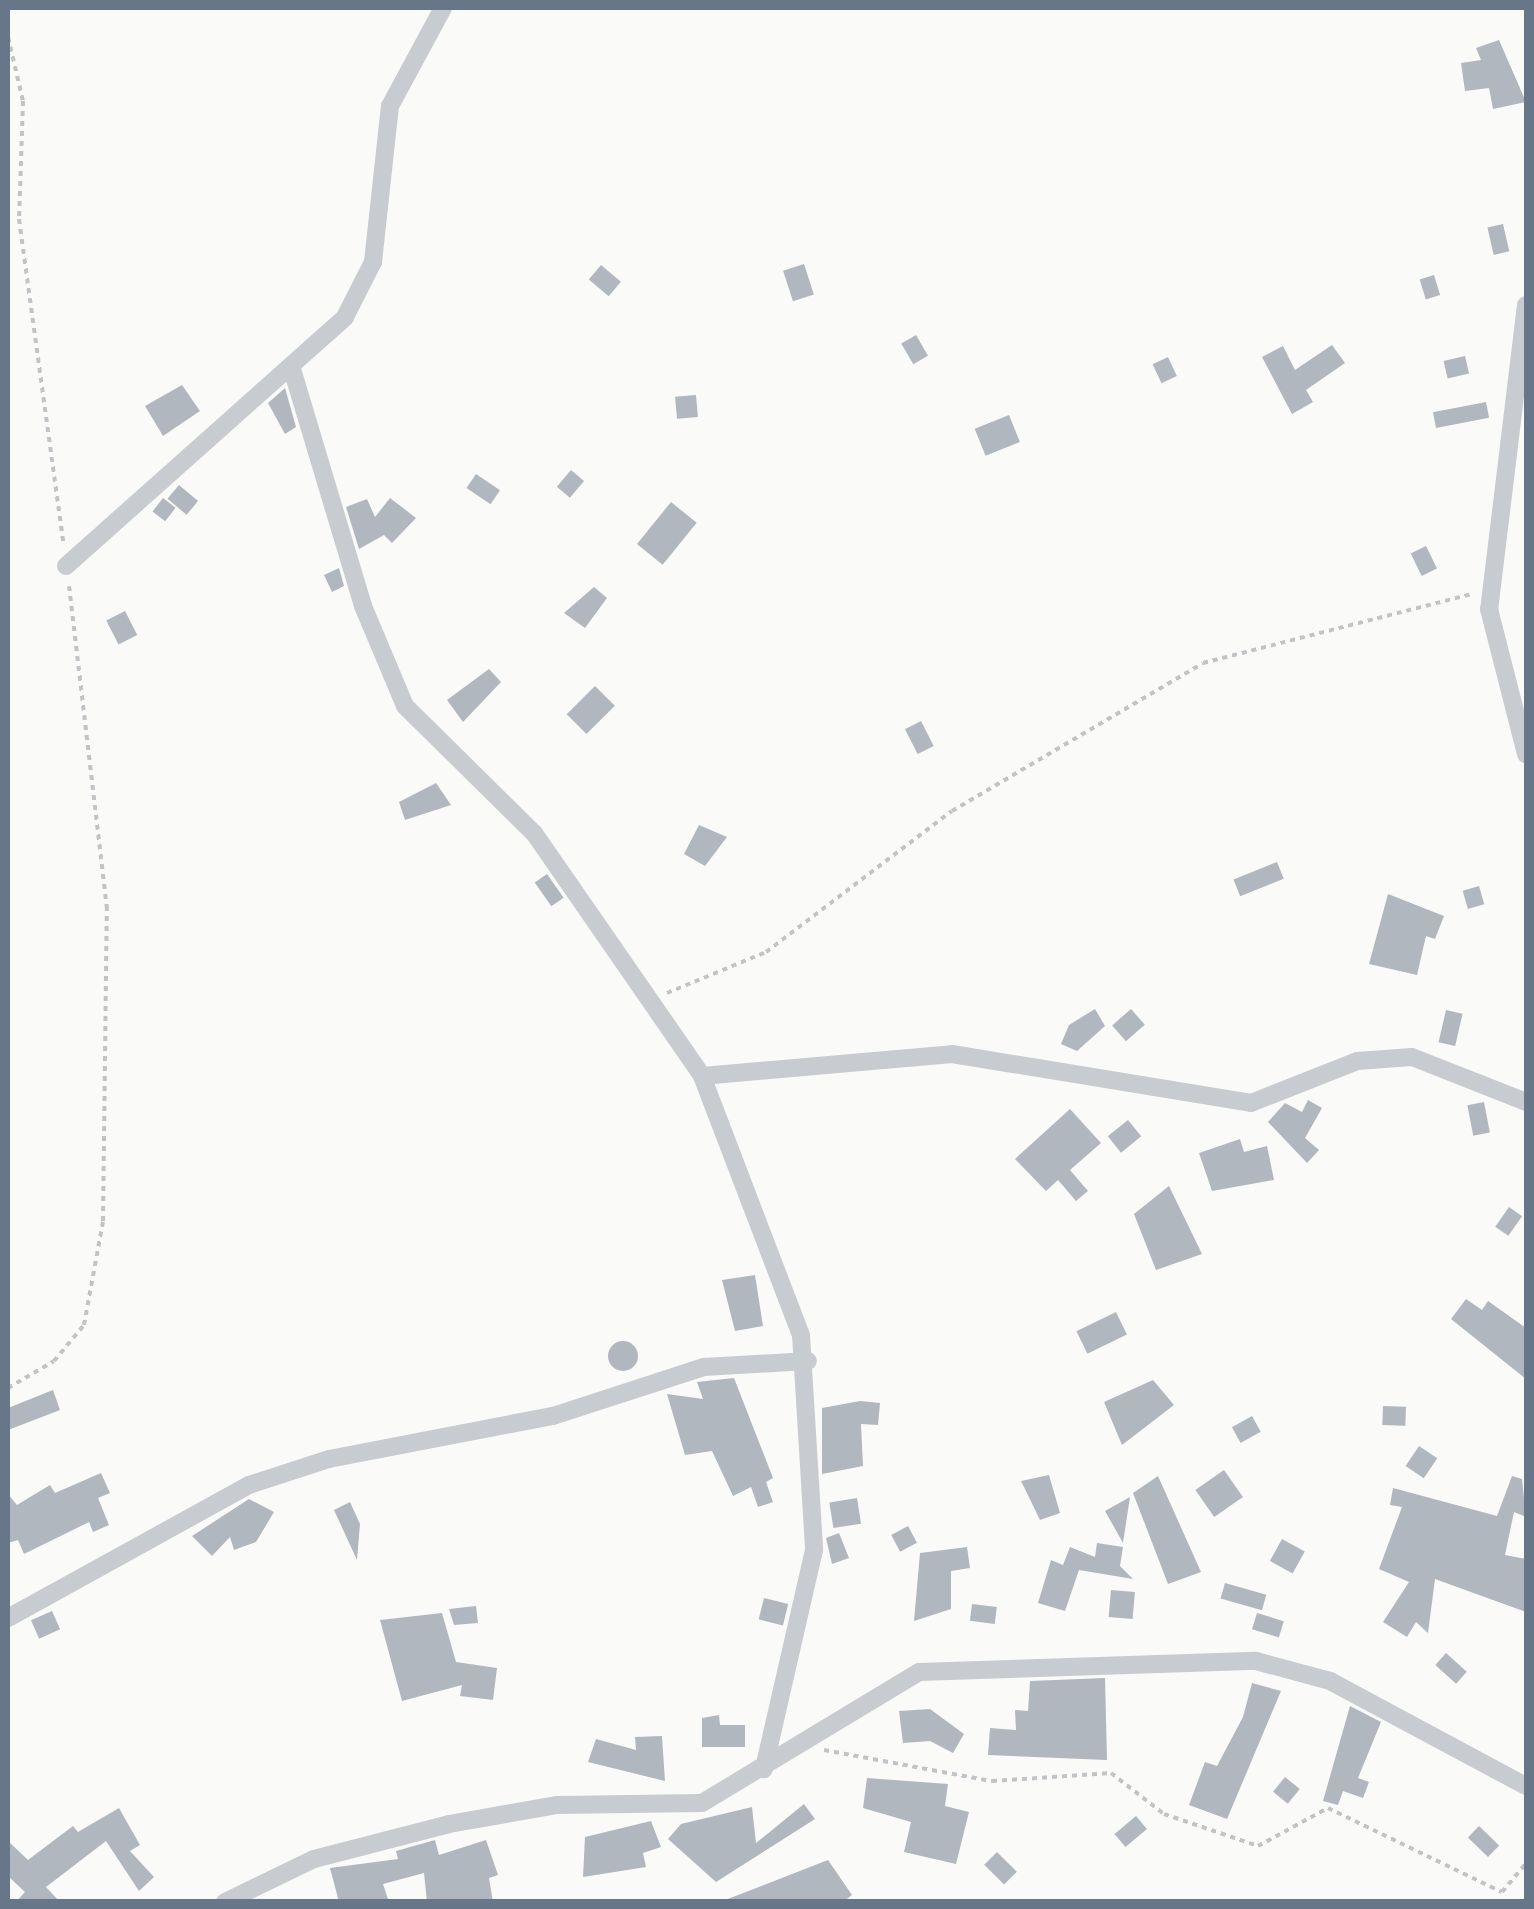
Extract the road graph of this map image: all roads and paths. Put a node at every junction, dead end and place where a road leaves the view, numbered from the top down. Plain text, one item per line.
1 (443, 8) edge
2 (8, 37) edge
3 (1526, 305) edge
4 (292, 369) junction
5 (66, 566) junction
6 (1491, 589) junction
7 (1526, 754) edge
8 (646, 1000) junction
9 (702, 1076) junction
10 (1526, 1102) edge
11 (808, 1362) junction
12 (8, 1388) edge
13 (8, 1618) edge
14 (805, 1744) junction
15 (764, 1770) junction
16 (1526, 1786) edge
17 (1526, 1863) edge
18 (225, 1902) edge

1 - 4 street
2 - 5 path
3 - 6 street
4 - 5 street
4 - 8 street
5 - 12 path
6 - 7 street
6 - 8 path
8 - 9 street
9 - 10 street
9 - 11 street
11 - 13 street
11 - 15 street
14 - 15 street
14 - 16 street
14 - 17 path
15 - 18 street

